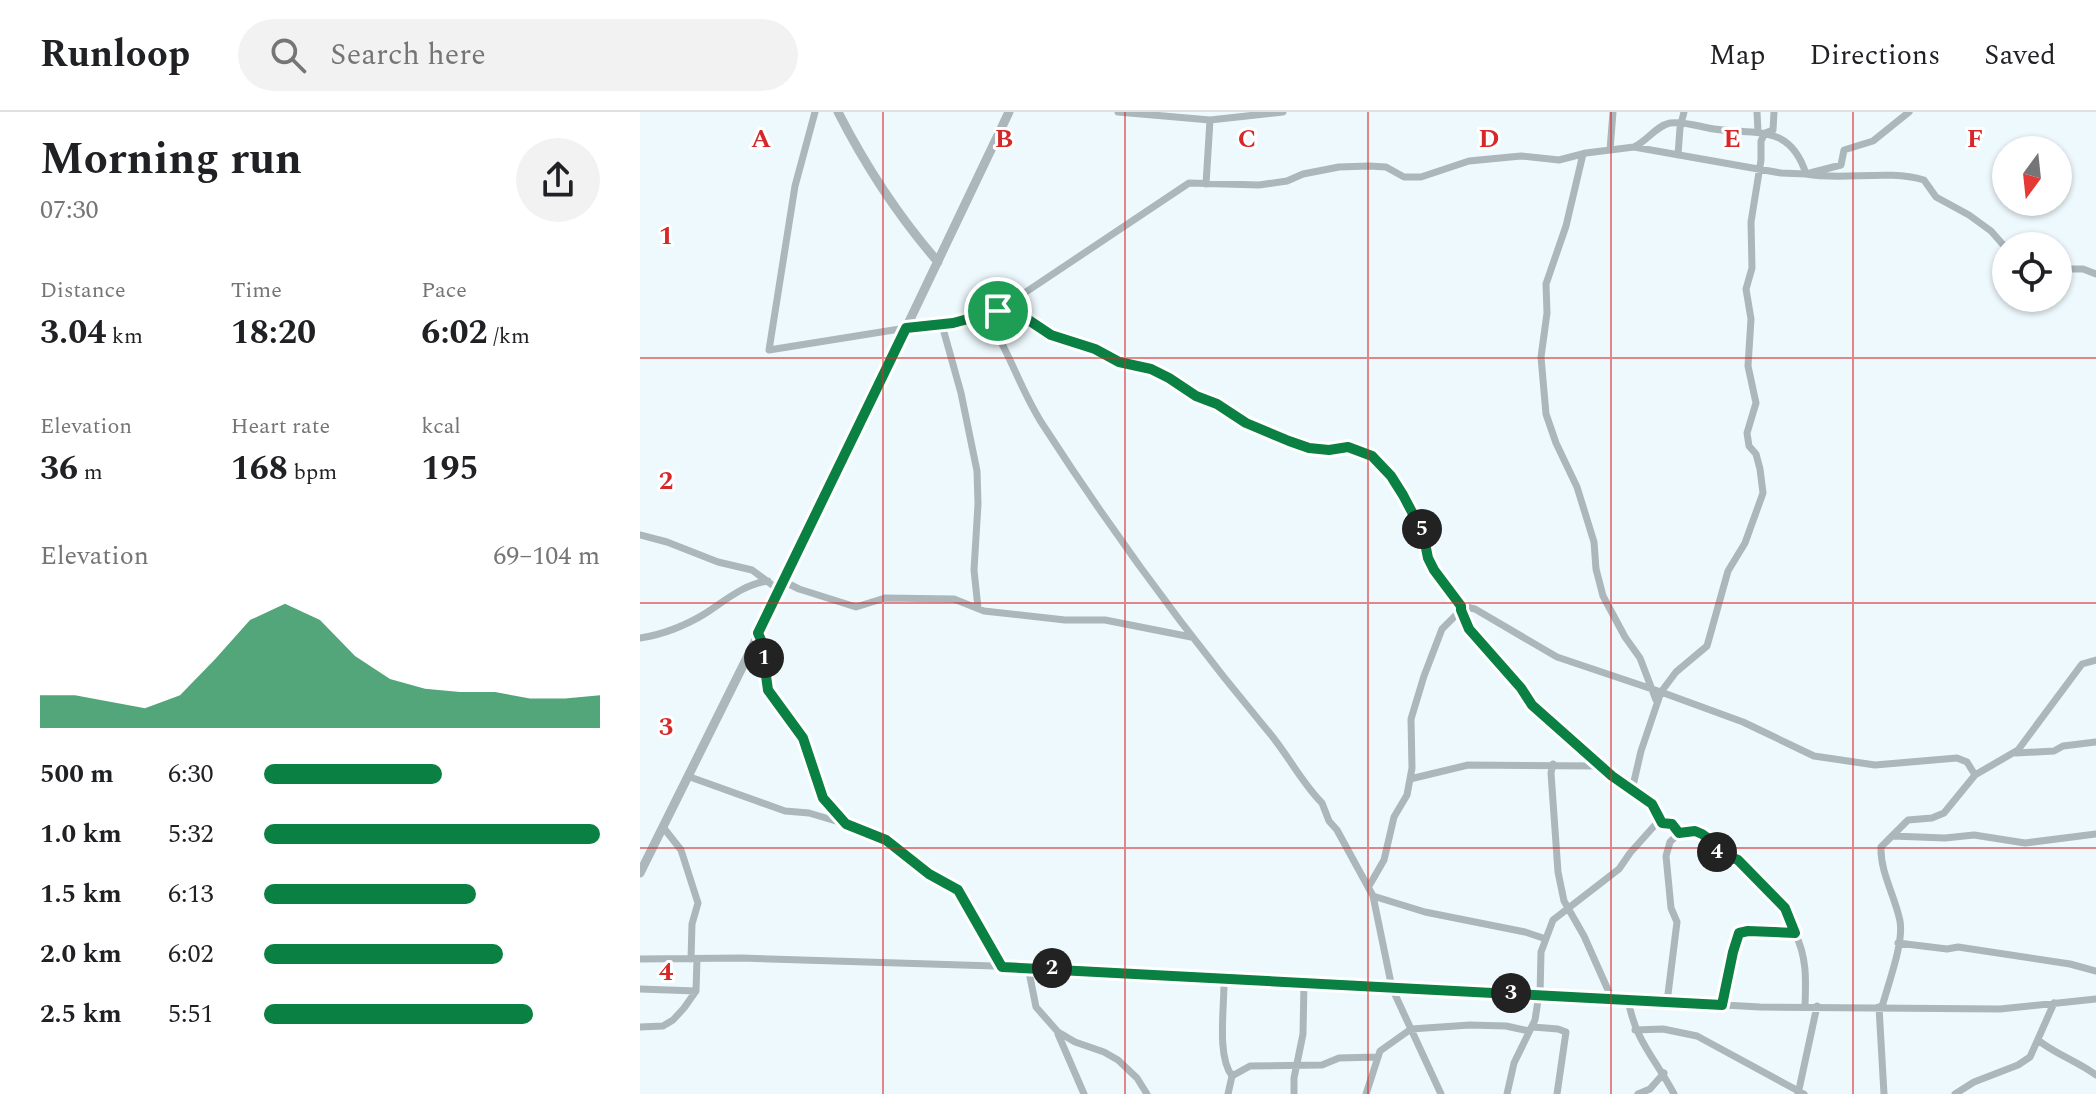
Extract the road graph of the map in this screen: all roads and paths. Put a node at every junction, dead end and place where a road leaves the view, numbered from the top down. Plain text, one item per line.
1 (815, 112) edge
2 (838, 112) edge
3 (1009, 112) edge
4 (1118, 112) edge
5 (1283, 112) edge
6 (1613, 112) edge
7 (1684, 112) edge
8 (1757, 112) edge
9 (1774, 112) edge
10 (1909, 112) edge
11 (1210, 120) junction
12 (1681, 123) junction
13 (1758, 132) junction
14 (1768, 133) junction
15 (1634, 147) junction
16 (1610, 150) junction
17 (1583, 154) junction
18 (1678, 155) junction
19 (1758, 168) junction
20 (1806, 174) junction
21 (1206, 184) junction
22 (1992, 232) edge
23 (938, 262) junction
24 (2072, 269) edge
25 (2096, 274) edge
26 (998, 311) junction
27 (986, 316) junction
28 (942, 325) junction
29 (906, 328) junction
30 (640, 535) edge
31 (768, 581) junction
32 (782, 586) junction
33 (978, 608) junction
34 (1461, 608) junction
35 (758, 633) junction
36 (1192, 637) junction
37 (640, 638) edge
38 (2096, 660) edge
39 (1657, 694) junction
40 (2096, 742) edge
41 (2013, 753) junction
42 (1601, 766) junction
43 (1550, 768) junction
44 (1975, 775) junction
45 (690, 777) junction
46 (1410, 779) junction
47 (1632, 790) junction
48 (1662, 823) junction
49 (846, 824) junction
50 (663, 827) junction
51 (1679, 833) junction
52 (2096, 834) edge
53 (1891, 837) junction
54 (641, 869) edge
55 (1369, 886) junction
56 (1373, 896) junction
57 (1568, 908) junction
58 (1795, 933) junction
59 (1546, 939) junction
60 (1898, 943) junction
61 (640, 959) edge
62 (694, 959) junction
63 (1002, 967) junction
64 (1028, 967) junction
65 (2096, 971) edge
66 (1224, 977) junction
67 (1304, 983) junction
68 (1392, 988) junction
69 (640, 989) edge
70 (696, 991) junction
71 (1540, 994) junction
72 (1612, 999) junction
73 (1628, 999) junction
74 (2096, 999) edge
75 (1667, 1002) junction
76 (2054, 1003) junction
77 (1722, 1005) junction
78 (1805, 1006) junction
79 (1817, 1006) junction
80 (1881, 1007) junction
81 (640, 1027) edge
82 (1056, 1029) junction
83 (1411, 1029) junction
84 (1531, 1029) junction
85 (1635, 1030) junction
86 (2038, 1040) junction
87 (1377, 1057) junction
88 (1297, 1064) junction
89 (1664, 1073) junction
90 (2096, 1075) edge
91 (1232, 1076) junction
92 (1296, 1092) edge
93 (1800, 1093) edge
94 (1084, 1094) edge
95 (1147, 1094) edge
96 (1228, 1094) edge
97 (1366, 1094) edge
98 (1441, 1094) edge
99 (1507, 1094) edge
100 (1557, 1094) edge
101 (1638, 1094) edge
102 (1674, 1094) edge
103 (1884, 1094) edge
104 (1955, 1094) edge

1 - 29 street
2 - 23 street
3 - 23 street
4 - 11 street
5 - 11 street
6 - 16 street
7 - 12 street
8 - 13 street
9 - 14 street
10 - 20 street
11 - 21 street
12 - 13 street
12 - 15 street
12 - 18 street
13 - 14 street
14 - 19 street
14 - 20 street
15 - 16 street
15 - 18 street
16 - 17 street
17 - 21 street
17 - 39 street
18 - 19 street
19 - 20 street
19 - 39 street
20 - 22 street
21 - 26 street
23 - 29 street
24 - 25 street
26 - 27 street
26 - 34 street
27 - 28 street
27 - 36 street
28 - 29 street
28 - 33 street
29 - 32 street
30 - 31 street
31 - 32 street
31 - 37 street
32 - 33 street
32 - 35 street
33 - 36 street
34 - 39 street
34 - 42 street
34 - 46 street
35 - 45 street
35 - 49 street
36 - 55 street
38 - 41 street
39 - 44 street
39 - 47 street
40 - 41 street
41 - 44 street
42 - 43 street
42 - 47 street
43 - 46 street
43 - 57 street
44 - 53 street
45 - 49 street
45 - 50 street
46 - 55 street
47 - 48 street
48 - 51 street
48 - 57 street
49 - 63 street
50 - 54 street
50 - 62 street
51 - 58 street
51 - 75 street
52 - 53 street
53 - 60 street
55 - 56 street
56 - 59 street
56 - 68 street
57 - 59 street
57 - 72 street
58 - 77 street
58 - 78 street
59 - 71 street
60 - 65 street
60 - 80 street
61 - 62 street
62 - 63 street
62 - 70 street
63 - 64 street
64 - 66 street
64 - 82 street
66 - 67 street
66 - 91 street
67 - 68 street
67 - 88 street
68 - 71 street
68 - 83 street
69 - 70 street
70 - 81 street
71 - 72 street
71 - 84 street
72 - 73 street
73 - 75 street
73 - 85 street
74 - 76 street
75 - 77 street
76 - 80 street
76 - 86 street
77 - 78 street
78 - 79 street
79 - 80 street
79 - 93 street
80 - 103 street
82 - 94 street
82 - 95 street
83 - 84 street
83 - 87 street
83 - 98 street
84 - 99 street
84 - 100 street
85 - 89 street
85 - 93 street
86 - 90 street
86 - 104 street
87 - 88 street
87 - 97 street
88 - 91 street
88 - 92 street
89 - 101 street
89 - 102 street
91 - 96 street

